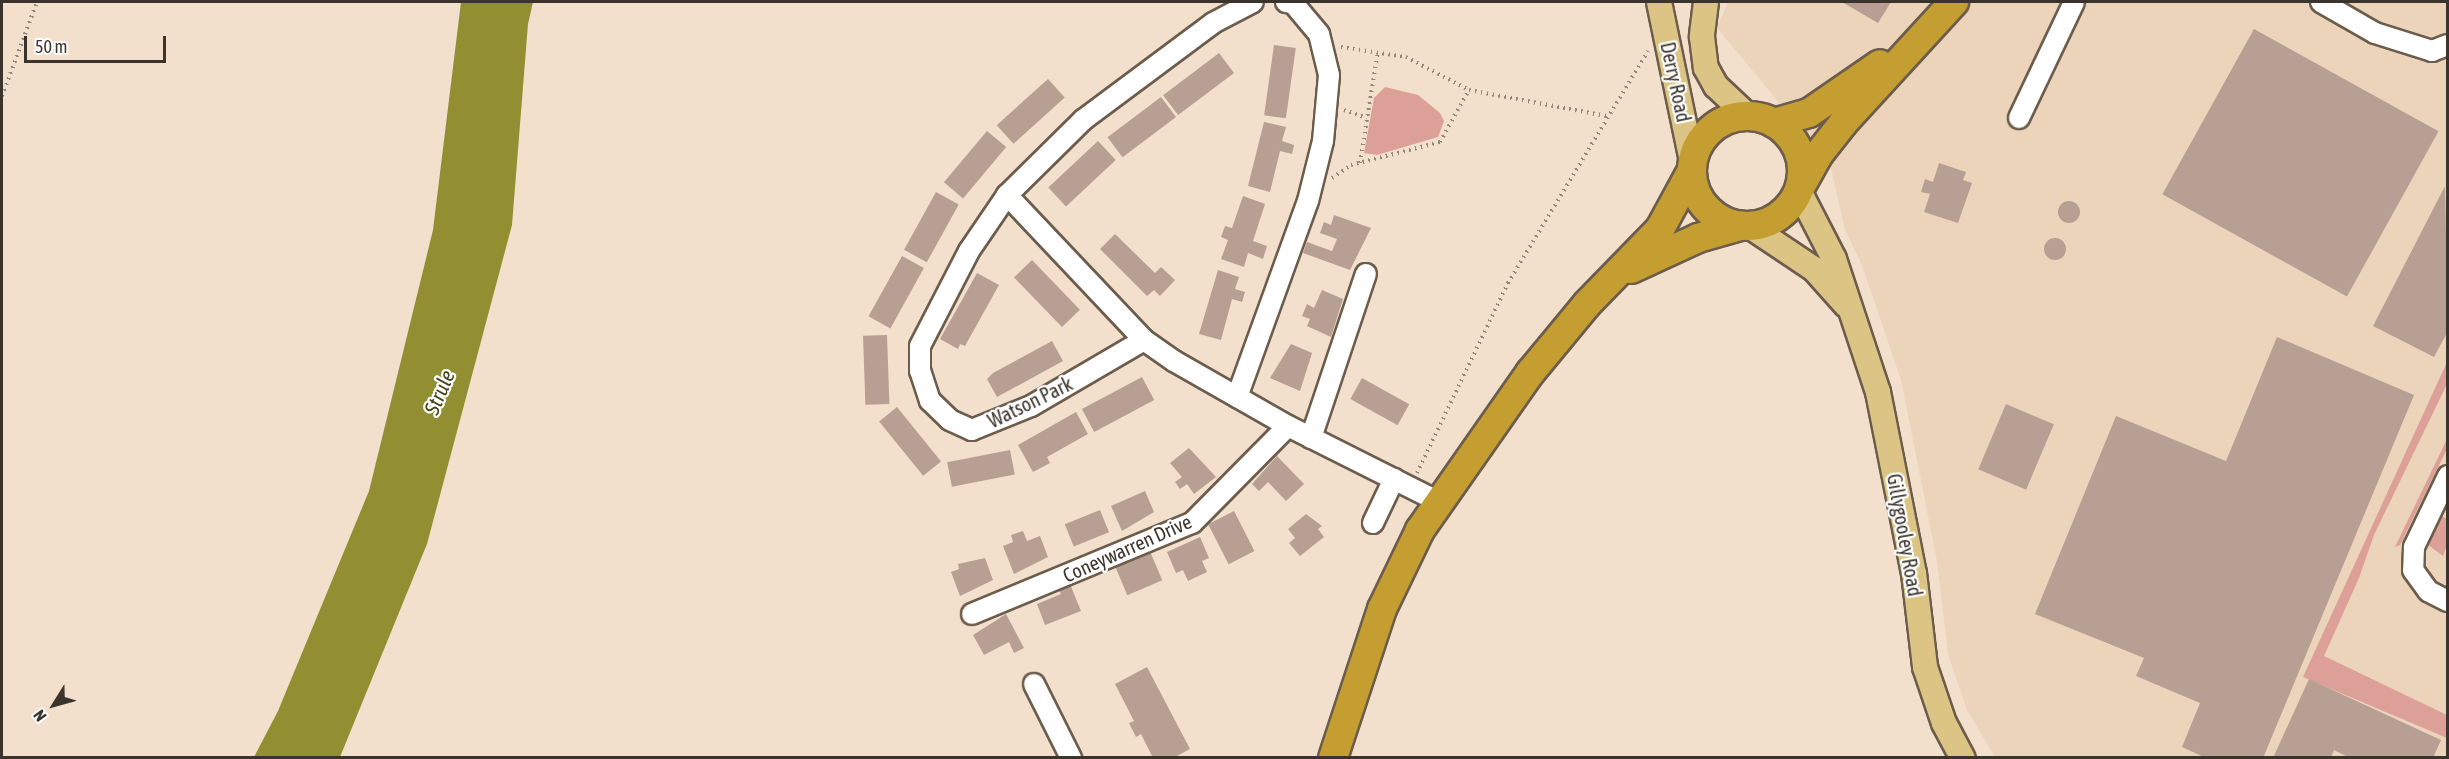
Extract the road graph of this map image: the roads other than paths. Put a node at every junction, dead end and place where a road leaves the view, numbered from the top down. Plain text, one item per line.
1 (1253, 2) edge
2 (1286, 2) edge
3 (1659, 2) edge
4 (1706, 2) edge
5 (1954, 2) edge
6 (2074, 2) edge
7 (2321, 2) edge
8 (1923, 33) junction
9 (2448, 45) edge
10 (2019, 118) dead end
11 (1761, 119) junction
12 (1691, 167) junction
13 (1800, 188) junction
14 (1007, 195) junction
15 (1746, 226) junction
16 (1366, 274) dead end
17 (1615, 277) junction
18 (1850, 309) junction
19 (1144, 340) junction
20 (1237, 397) junction
21 (1288, 426) junction
22 (1311, 438) junction
23 (2448, 476) edge
24 (1402, 483) junction
25 (1439, 502) junction
26 (1373, 523) dead end
27 (2448, 584) edge
28 (2428, 591) junction
29 (2448, 601) edge
30 (972, 614) dead end
31 (1034, 684) dead end
32 (1071, 758) edge
33 (1333, 758) edge
34 (1964, 758) edge

1 - 14 street, Watson Park
2 - 20 street
3 - 12 main road, Derry Road
4 - 11 main road, Derry Road
5 - 8 highway
6 - 10 street
7 - 9 street
8 - 11 highway
8 - 13 highway
11 - 12 highway
11 - 13 highway
12 - 15 highway
12 - 17 highway
13 - 15 highway
13 - 18 main road, Gillygooley Road
14 - 19 street
14 - 19 street, Watson Park
15 - 17 highway
15 - 18 main road, Gillygooley Road
16 - 22 street
17 - 25 highway
18 - 34 main road, Gillygooley Road
19 - 20 street
20 - 21 street
21 - 22 street
21 - 30 street, Coneywarren Drive
22 - 24 street
23 - 28 street
24 - 25 street
24 - 26 street
25 - 33 highway
27 - 28 street
28 - 29 street
31 - 32 street

